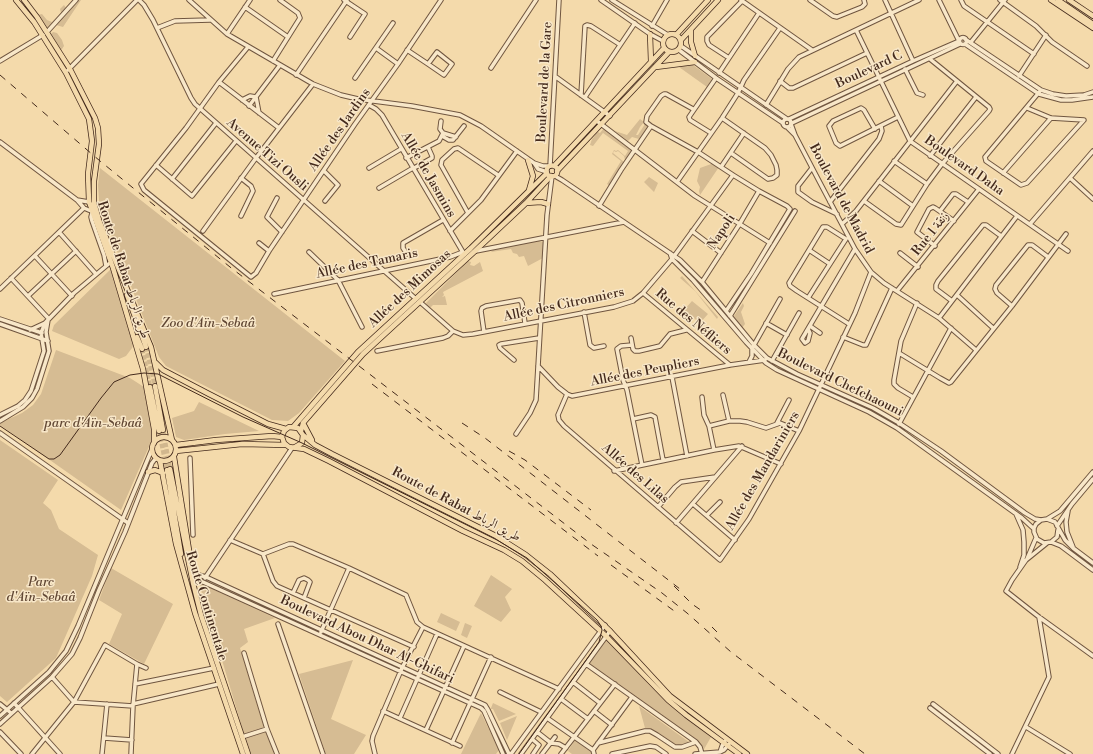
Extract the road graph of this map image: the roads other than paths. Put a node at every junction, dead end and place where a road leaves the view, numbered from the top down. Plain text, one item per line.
1 (16, 0) edge
2 (24, 0) edge
3 (76, 0) edge
4 (138, 0) edge
5 (190, 0) edge
6 (250, 0) edge
7 (280, 0) edge
8 (440, 0) edge
9 (536, 0) edge
10 (559, 0) edge
11 (601, 0) edge
12 (612, 0) edge
13 (667, 0) edge
14 (708, 0) edge
15 (718, 0) edge
16 (742, 0) edge
17 (810, 0) edge
18 (864, 0) edge
19 (885, 0) edge
20 (919, 0) edge
21 (939, 0) edge
22 (961, 0) edge
23 (1051, 0) edge
24 (1058, 0) edge
25 (1062, 0) edge
26 (1069, 0) edge
27 (346, 1) edge
28 (1003, 1) edge
29 (245, 7) junction
30 (759, 13) junction
31 (891, 13) junction
32 (1093, 16) edge
33 (210, 20) junction
34 (987, 22) junction
35 (393, 23) dead end
36 (635, 23) junction
37 (1093, 23) edge
38 (652, 26) junction
39 (157, 28) junction
40 (780, 28) junction
41 (1093, 28) edge
42 (690, 30) junction
43 (856, 30) junction
44 (45, 34) junction
45 (227, 34) junction
46 (650, 34) junction
47 (668, 35) junction
48 (676, 35) junction
49 (1046, 35) junction
50 (288, 37) junction
51 (350, 37) dead end
52 (681, 40) junction
53 (663, 41) junction
54 (962, 41) junction
55 (971, 42) junction
56 (619, 44) junction
57 (248, 47) junction
58 (376, 48) junction
59 (664, 48) junction
60 (680, 48) junction
61 (407, 50) junction
62 (812, 50) junction
63 (669, 52) junction
64 (867, 52) junction
65 (1034, 54) junction
66 (695, 56) junction
67 (729, 58) junction
68 (930, 58) junction
69 (0, 61) edge
70 (272, 61) junction
71 (913, 61) junction
72 (651, 62) junction
73 (695, 62) junction
74 (398, 64) junction
75 (428, 64) junction
76 (280, 65) junction
77 (1087, 66) dead end
78 (656, 67) junction
79 (491, 68) dead end
80 (70, 69) junction
81 (905, 69) junction
82 (66, 73) junction
83 (719, 73) junction
84 (296, 75) junction
85 (878, 76) junction
86 (1019, 76) junction
87 (556, 77) junction
88 (354, 78) dead end
89 (716, 78) junction
90 (780, 81) junction
91 (881, 81) junction
92 (957, 81) junction
93 (219, 82) junction
94 (313, 84) junction
95 (741, 88) junction
96 (1040, 92) junction
97 (1093, 92) edge
98 (738, 93) junction
99 (923, 95) dead end
100 (583, 96) junction
101 (976, 97) junction
102 (1093, 97) edge
103 (256, 98) junction
104 (242, 100) junction
105 (371, 103) junction
106 (766, 105) junction
107 (249, 106) junction
108 (1027, 108) junction
109 (200, 109) junction
110 (693, 109) junction
111 (605, 112) junction
112 (260, 114) junction
113 (610, 116) junction
114 (898, 117) junction
115 (722, 118) junction
116 (1051, 118) junction
117 (788, 119) junction
118 (441, 121) dead end
119 (597, 121) junction
120 (216, 123) junction
121 (783, 123) junction
122 (791, 124) junction
123 (602, 125) junction
124 (464, 126) dead end
125 (651, 126) junction
126 (881, 126) junction
127 (787, 127) junction
128 (279, 128) junction
129 (874, 129) junction
130 (711, 133) junction
131 (744, 133) junction
132 (442, 135) junction
133 (794, 135) junction
134 (236, 141) junction
135 (910, 141) junction
136 (2, 143) edge
137 (428, 147) junction
138 (0, 149) edge
139 (401, 149) junction
140 (635, 150) junction
141 (517, 151) junction
142 (1093, 151) edge
143 (698, 152) junction
144 (731, 153) junction
145 (930, 156) junction
146 (256, 158) junction
147 (406, 158) junction
148 (528, 160) junction
149 (894, 161) junction
150 (534, 164) junction
151 (942, 164) junction
152 (156, 165) junction
153 (551, 166) junction
154 (721, 167) junction
155 (369, 168) dead end
156 (414, 168) junction
157 (812, 168) junction
158 (324, 171) junction
159 (1003, 173) junction
160 (552, 174) junction
161 (498, 175) junction
162 (733, 175) junction
163 (241, 178) junction
164 (1070, 178) junction
165 (172, 179) junction
166 (879, 181) junction
167 (677, 182) junction
168 (927, 184) junction
169 (379, 188) dead end
170 (979, 189) junction
171 (759, 191) junction
172 (527, 194) junction
173 (1092, 196) edge
174 (278, 198) dead end
175 (77, 200) junction
176 (304, 201) junction
177 (325, 201) dead end
178 (864, 201) junction
179 (89, 202) junction
180 (830, 202) junction
181 (968, 202) junction
182 (526, 203) junction
183 (548, 204) junction
184 (599, 206) junction
185 (711, 206) junction
186 (913, 206) junction
187 (84, 208) junction
188 (795, 211) dead end
189 (940, 211) junction
190 (92, 212) junction
191 (468, 214) junction
192 (837, 214) junction
193 (242, 216) dead end
194 (1017, 216) junction
195 (443, 220) junction
196 (954, 221) junction
197 (624, 222) junction
198 (842, 224) junction
199 (1030, 224) junction
200 (739, 225) junction
201 (203, 231) dead end
202 (450, 231) junction
203 (692, 231) junction
204 (846, 231) junction
205 (59, 232) junction
206 (282, 232) junction
207 (1066, 234) dead end
208 (840, 236) junction
209 (1001, 236) junction
210 (546, 238) junction
211 (847, 238) junction
212 (259, 243) dead end
213 (770, 243) junction
214 (1059, 245) junction
215 (935, 246) junction
216 (855, 249) junction
217 (473, 250) junction
218 (808, 250) junction
219 (76, 251) junction
220 (269, 251) junction
221 (1068, 251) dead end
222 (309, 252) dead end
223 (721, 253) junction
224 (900, 253) dead end
225 (407, 254) dead end
226 (465, 255) junction
227 (34, 256) junction
228 (673, 257) junction
229 (1048, 258) junction
230 (113, 261) junction
231 (830, 264) junction
232 (106, 266) junction
233 (918, 267) junction
234 (113, 268) junction
235 (384, 271) junction
236 (871, 272) junction
237 (51, 274) junction
238 (96, 274) junction
239 (11, 278) junction
240 (338, 280) junction
241 (702, 282) junction
242 (892, 288) junction
243 (0, 289) edge
244 (897, 291) junction
245 (274, 294) dead end
246 (643, 294) junction
247 (957, 295) junction
248 (28, 296) junction
249 (72, 296) junction
250 (808, 298) junction
251 (780, 299) dead end
252 (418, 301) junction
253 (952, 301) junction
254 (917, 303) junction
255 (821, 306) junction
256 (1012, 306) junction
257 (726, 311) junction
258 (584, 312) junction
259 (800, 314) dead end
260 (730, 316) junction
261 (939, 318) junction
262 (0, 319) edge
263 (47, 320) junction
264 (540, 321) junction
265 (525, 323) junction
266 (766, 323) junction
267 (0, 324) edge
268 (849, 324) junction
269 (362, 328) dead end
270 (951, 328) junction
271 (993, 328) junction
272 (30, 330) junction
273 (453, 330) junction
274 (686, 330) junction
275 (484, 332) junction
276 (41, 333) junction
277 (820, 333) dead end
278 (458, 334) joint
279 (47, 335) junction
280 (787, 335) junction
281 (843, 337) junction
282 (539, 338) junction
283 (631, 338) dead end
284 (42, 339) junction
285 (48, 341) junction
286 (632, 345) junction
287 (604, 346) dead end
288 (753, 347) junction
289 (976, 350) junction
290 (377, 351) dead end
291 (898, 353) junction
292 (765, 359) junction
293 (514, 360) dead end
294 (772, 361) junction
295 (749, 362) junction
296 (155, 363) junction
297 (730, 365) junction
298 (538, 366) junction
299 (928, 371) junction
300 (672, 376) junction
301 (821, 385) junction
302 (626, 386) junction
303 (153, 387) tunnel mouth
304 (819, 389) junction
305 (567, 394) junction
306 (723, 395) dead end
307 (702, 397) dead end
308 (913, 397) junction
309 (788, 400) dead end
310 (0, 415) edge
311 (633, 419) junction
312 (0, 421) edge
313 (729, 422) junction
314 (303, 423) junction
315 (777, 423) junction
316 (899, 423) junction
317 (294, 426) junction
318 (709, 426) junction
319 (897, 428) junction
320 (286, 429) junction
321 (161, 430) tunnel mouth
322 (799, 431) junction
323 (0, 433) edge
324 (302, 433) junction
325 (516, 434) dead end
326 (282, 436) junction
327 (172, 440) junction
328 (154, 443) junction
329 (286, 445) junction
330 (315, 445) junction
331 (742, 446) junction
332 (294, 447) junction
333 (176, 448) junction
334 (152, 449) junction
335 (714, 450) junction
336 (687, 456) junction
337 (174, 457) junction
338 (156, 458) junction
339 (190, 458) dead end
340 (663, 460) junction
341 (160, 461) junction
342 (781, 464) junction
343 (642, 465) junction
344 (614, 470) junction
345 (167, 471) junction
346 (148, 472) junction
347 (1093, 472) edge
348 (716, 477) junction
349 (1093, 479) edge
350 (720, 502) dead end
351 (693, 504) junction
352 (658, 507) junction
353 (1068, 510) junction
354 (183, 512) junction
355 (192, 512) junction
356 (1015, 513) junction
357 (707, 515) junction
358 (1047, 519) junction
359 (123, 520) junction
360 (1041, 520) junction
361 (676, 523) junction
362 (128, 524) junction
363 (1058, 528) junction
364 (1034, 529) junction
365 (193, 535) dead end
366 (1036, 538) junction
367 (230, 540) junction
368 (735, 540) junction
369 (1049, 543) junction
370 (1073, 548) junction
371 (264, 554) junction
372 (720, 560) joint
373 (1026, 560) junction
374 (1093, 563) edge
375 (349, 568) junction
376 (1020, 569) junction
377 (1093, 570) edge
378 (191, 571) junction
379 (206, 577) junction
380 (193, 581) junction
381 (202, 582) junction
382 (293, 593) junction
383 (304, 598) junction
384 (330, 610) junction
385 (1039, 617) junction
386 (278, 624) dead end
387 (604, 625) junction
388 (423, 627) junction
389 (321, 630) junction
390 (600, 631) junction
391 (610, 631) junction
392 (438, 634) junction
393 (320, 635) junction
394 (606, 636) junction
395 (464, 646) junction
396 (414, 647) junction
397 (244, 654) dead end
398 (1093, 656) edge
399 (491, 657) junction
400 (137, 664) junction
401 (586, 664) junction
402 (146, 668) dead end
403 (214, 668) junction
404 (401, 669) junction
405 (52, 677) junction
406 (418, 677) junction
407 (573, 682) junction
408 (135, 684) junction
409 (219, 684) junction
410 (615, 684) junction
411 (559, 688) junction
412 (445, 689) junction
413 (500, 692) dead end
414 (632, 697) junction
415 (561, 700) junction
416 (471, 701) junction
417 (74, 702) junction
418 (14, 703) junction
419 (600, 703) junction
420 (0, 704) edge
421 (107, 704) junction
422 (133, 705) junction
423 (18, 707) junction
424 (7, 709) junction
425 (594, 711) junction
426 (383, 712) junction
427 (541, 712) junction
428 (11, 713) junction
429 (0, 716) edge
430 (400, 718) junction
431 (547, 718) junction
432 (588, 719) junction
433 (0, 724) edge
434 (612, 725) junction
435 (1026, 727) junction
436 (267, 729) junction
437 (426, 730) junction
438 (0, 732) edge
439 (537, 732) junction
440 (242, 737) junction
441 (555, 737) dead end
442 (574, 737) junction
443 (45, 738) junction
444 (104, 738) junction
445 (532, 739) junction
446 (132, 740) junction
447 (551, 742) junction
448 (696, 742) junction
449 (727, 742) junction
450 (452, 743) junction
451 (598, 743) junction
452 (460, 746) dead end
453 (566, 748) junction
454 (638, 748) junction
455 (594, 752) edge
456 (702, 753) edge
457 (21, 754) edge
458 (32, 754) edge
459 (60, 754) edge
460 (102, 754) edge
461 (131, 754) edge
462 (243, 754) edge
463 (248, 754) edge
464 (277, 754) edge
465 (323, 754) edge
466 (375, 754) edge
467 (503, 754) edge
468 (510, 754) edge
469 (521, 754) edge
470 (533, 754) edge
471 (542, 754) edge
472 (561, 754) edge
473 (612, 754) edge
474 (639, 754) edge
475 (666, 754) edge
476 (695, 754) edge
477 (739, 754) edge
478 (747, 754) edge
479 (990, 754) edge
480 (998, 754) edge
481 (1012, 754) edge
482 (1070, 754) edge

1 - 44 main road, Route de Rabat طريق الرباط
2 - 44 main road, Route de Rabat طريق الرباط
3 - 44 street
4 - 39 street, Avenue Tizi Ousli
4 - 80 street
5 - 33 street, Boulevard Chefchaouni
6 - 29 street
7 - 50 street
8 - 61 street, Allée des Jardins
9 - 79 street
10 - 87 street, Boulevard de la Gare
11 - 36 street
12 - 38 street
13 - 38 street
14 - 48 main road
15 - 42 main road
16 - 30 street
16 - 67 street
17 - 18 street
19 - 31 street
20 - 31 street
21 - 54 street
22 - 34 street
23 - 41 main road
24 - 37 main road
25 - 37 main road
26 - 32 main road
27 - 51 street
27 - 84 street
28 - 34 street
28 - 49 street
29 - 45 street
29 - 50 street
30 - 40 street
30 - 67 street
31 - 43 street
31 - 71 street
33 - 39 street
33 - 45 street, Boulevard Chefchaouni
34 - 55 street
34 - 65 street
35 - 58 street
36 - 46 street
36 - 56 street
38 - 47 street
39 - 109 street, Avenue Tizi Ousli
40 - 62 street
40 - 95 street
42 - 52 main road
42 - 66 main road
43 - 62 street
43 - 64 street, Boulevard Daha
44 - 69 street
44 - 80 main road, Route de Rabat طريق الرباط
44 - 82 main road, Route de Rabat طريق الرباط
45 - 57 street, Boulevard Chefchaouni
46 - 53 street
46 - 72 main road
47 - 48 main road
47 - 53 main road
48 - 52 main road
49 - 65 street
49 - 77 street
50 - 70 street
52 - 60 main road
53 - 59 main road
54 - 55 street
54 - 68 street, Boulevard C
54 - 71 street, Boulevard C
54 - 96 street
55 - 86 street
56 - 100 street
56 - 100 street
57 - 70 street, Boulevard Chefchaouni
57 - 93 street
58 - 74 street
58 - 88 street
59 - 63 main road
59 - 72 main road
60 - 63 main road
60 - 66 street
60 - 73 street, Boulevard de Madrid
61 - 74 street, Allée des Jardins
61 - 75 street
62 - 90 street
63 - 78 main road, Allée des Mimosas
64 - 85 street, Boulevard Daha
64 - 90 street
65 - 86 street
66 - 83 street
67 - 83 street
68 - 81 street, Boulevard C
68 - 92 street
70 - 76 street, Boulevard Chefchaouni
71 - 85 street, Boulevard C
72 - 111 main road
73 - 78 main road
73 - 89 street, Boulevard de Madrid
74 - 105 street, Allée des Jardins
75 - 75 street
76 - 84 street, Boulevard Chefchaouni
76 - 103 street
78 - 113 main road, Allée des Mimosas
80 - 82 street
80 - 230 main road, Route de Rabat طريق الرباط
81 - 91 street, Boulevard C
81 - 99 street
82 - 179 main road, Route de Rabat طريق الرباط
83 - 95 street
84 - 94 street, Boulevard Chefchaouni
85 - 91 street, Boulevard Daha
85 - 117 street, Boulevard C
86 - 96 street
87 - 100 street
87 - 153 street, Boulevard de la Gare
89 - 98 street, Boulevard de Madrid
89 - 110 street
90 - 106 street
91 - 114 street, Boulevard Daha
91 - 122 street, Boulevard C
92 - 101 street
92 - 135 street
93 - 104 street
93 - 109 street
94 - 105 street, Boulevard Chefchaouni
94 - 128 street
95 - 98 street
95 - 106 street
96 - 97 street
96 - 102 street
96 - 108 street
98 - 115 street
98 - 121 street, Boulevard de Madrid
100 - 111 street
101 - 145 street
101 - 151 street
103 - 104 street
103 - 107 street
103 - 112 street
104 - 107 street
105 - 139 street, Allée de Jasmins
105 - 141 street, Boulevard Chefchaouni
105 - 158 street, Allée des Jardins
106 - 117 street
107 - 112 street
108 - 116 street
108 - 159 street
109 - 120 street, Avenue Tizi Ousli
109 - 152 street
110 - 125 street
110 - 130 street
111 - 113 street
111 - 119 main road
112 - 128 street
113 - 123 main road, Allée des Mimosas
114 - 126 street
114 - 135 street, Boulevard Daha
115 - 130 street
115 - 131 street
116 - 159 street
116 - 159 street
117 - 121 street
117 - 122 street
118 - 132 street
119 - 123 street
119 - 153 main road
120 - 134 street, Avenue Tizi Ousli
120 - 165 street
121 - 127 street, Boulevard de Madrid
122 - 127 street, Boulevard C
122 - 133 street, Boulevard de Madrid
123 - 140 street
123 - 160 main road, Allée des Mimosas
124 - 132 street
125 - 140 street
125 - 143 street
126 - 129 street
126 - 180 street
127 - 133 street, Boulevard de Madrid
128 - 146 street
129 - 129 street
130 - 143 street
131 - 144 street
131 - 144 street
132 - 137 street
133 - 157 street, Boulevard de Madrid
134 - 146 street, Avenue Tizi Ousli
134 - 165 street
135 - 145 street, Boulevard Daha
135 - 149 street
136 - 138 street
136 - 175 street
137 - 147 street
137 - 156 street
139 - 147 street, Allée de Jasmins
139 - 155 street
140 - 167 street
140 - 184 street
141 - 148 street, Boulevard Chefchaouni
141 - 161 street
142 - 164 street
143 - 154 street
143 - 167 street
144 - 154 street
145 - 151 street, Boulevard Daha
146 - 163 street
146 - 176 street, Avenue Tizi Ousli
147 - 156 street, Allée de Jasmins
148 - 150 street, Boulevard Chefchaouni
148 - 172 main road
149 - 166 street
149 - 168 street
150 - 153 street, Boulevard Chefchaouni
150 - 160 street, Boulevard Chefchaouni
151 - 168 street
151 - 170 street, Boulevard Daha
152 - 165 street
152 - 220 street, Allée des Jardins
153 - 160 main road
153 - 160 main road
154 - 162 street
156 - 169 street
156 - 195 street, Allée de Jasmins
157 - 180 street, Boulevard de Madrid
157 - 192 street
158 - 176 street, Allée des Jardins
158 - 177 street
160 - 172 main road, Allée des Mimosas
160 - 182 main road, Allée des Mimosas
160 - 183 street
160 - 184 street, Boulevard Chefchaouni
161 - 191 street
161 - 191 street
162 - 171 street
162 - 185 street, Allée des Citronniers
163 - 193 street
163 - 201 street
164 - 173 street
164 - 199 street
166 - 178 street
166 - 186 street
167 - 185 street
168 - 186 street
170 - 181 street, Rue 1 زنقة
170 - 194 street, Boulevard Daha
171 - 200 street, Napoli
171 - 213 street
172 - 217 main road, Allée des Mimosas
174 - 206 street
175 - 179 street
175 - 187 street
176 - 206 street, Allée des Jardins
176 - 235 street, Avenue Tizi Ousli
178 - 186 street
178 - 198 street
179 - 190 main road, Route de Rabat طريق الرباط
180 - 192 street, Boulevard de Madrid
181 - 189 street
181 - 196 street, Rue 1 زنقة
182 - 183 main road
182 - 217 main road, Allée des Mimosas
183 - 210 street
184 - 197 street, Boulevard Chefchaouni
185 - 200 street
185 - 203 street, Allée des Citronniers
187 - 190 street
187 - 205 street
188 - 260 street
189 - 196 street
189 - 215 street
190 - 230 main road, Route de Rabat طريق الرباط
190 - 232 street
191 - 202 street
192 - 198 street, Boulevard de Madrid
194 - 199 street, Boulevard Daha
194 - 209 street
195 - 202 street, Allée de Jasmins
195 - 225 street
196 - 215 street, Rue 1 زنقة
197 - 210 street
197 - 228 street, Boulevard Chefchaouni
198 - 204 street, Boulevard de Madrid
199 - 214 street, Boulevard Daha
200 - 213 street
200 - 223 street, Napoli
202 - 226 street, Allée de Jasmins
203 - 223 street
203 - 228 street, Allée des Citronniers
204 - 208 street
204 - 211 street, Boulevard de Madrid
205 - 219 street
205 - 227 street
206 - 220 street, Allée des Jardins
207 - 214 street
208 - 211 street
208 - 218 street
209 - 247 street
209 - 253 street
210 - 217 street
210 - 264 street
211 - 216 street, Boulevard de Madrid
211 - 231 street
212 - 220 street
213 - 257 street
214 - 221 street, Boulevard Daha
214 - 229 street
215 - 233 street, Rue 1 زنقة
216 - 236 street, Boulevard de Madrid
216 - 255 street
217 - 226 main road, Allée des Mimosas
218 - 231 street
218 - 250 street
219 - 237 street
219 - 238 street
222 - 240 street
223 - 241 street, Napoli
224 - 233 street
226 - 235 street, Allée des Tamaris
226 - 252 main road, Allée des Mimosas
227 - 237 street
227 - 239 street
228 - 241 street, Boulevard Chefchaouni
228 - 246 street, Allée des Citronniers
228 - 288 street, Boulevard Chefchaouni
229 - 256 street
229 - 256 street
230 - 232 street
230 - 234 main road, Route de Rabat طريق الرباط
230 - 234 main road
230 - 296 main road, Route de Rabat طريق الرباط
231 - 250 street
232 - 238 street
233 - 244 street, Rue 1 زنقة
234 - 328 main road, Route de Rabat طريق الرباط
235 - 240 street, Allée des Tamaris
235 - 252 street, Avenue Tizi Ousli
236 - 242 street, Boulevard de Madrid
236 - 268 street, Boulevard de Madrid
237 - 248 street
237 - 249 street
238 - 249 street
239 - 243 street
239 - 248 street
240 - 245 street, Allée des Tamaris
240 - 269 street
241 - 257 street, Boulevard Chefchaouni
242 - 244 street, Boulevard de Madrid
242 - 281 street
244 - 254 street, Boulevard de Madrid
246 - 258 street, Allée des Citronniers
246 - 274 street, Rue des Néfliers
247 - 253 street
247 - 271 street
248 - 263 street
249 - 263 street
250 - 255 street
251 - 266 street
252 - 273 street, Avenue Tizi Ousli
252 - 314 main road, Allée des Mimosas
252 - 317 main road, Allée des Mimosas
253 - 261 street
254 - 261 street, Boulevard de Madrid
254 - 291 street
255 - 268 street
255 - 277 street
256 - 271 street
257 - 260 street, Boulevard Chefchaouni
258 - 264 street, Allée des Citronniers
258 - 287 street
259 - 280 street
260 - 288 street, Boulevard Chefchaouni
261 - 270 street, Boulevard de Madrid
262 - 272 street
263 - 272 street
263 - 276 street
263 - 279 street
264 - 265 street, Allée des Citronniers
264 - 282 street
265 - 275 street, Allée des Citronniers
265 - 275 street
266 - 280 street
266 - 288 street
267 - 284 street
268 - 281 street, Boulevard de Madrid
270 - 289 street, Boulevard de Madrid
270 - 299 street
271 - 289 street
272 - 276 street
273 - 278 street, Avenue Tizi Ousli
273 - 290 street
274 - 286 street
274 - 297 street, Rue des Néfliers
275 - 278 street, Allée des Citronniers
276 - 279 street
276 - 284 street
279 - 285 street
280 - 294 street
281 - 301 street, Boulevard de Madrid
282 - 293 street
282 - 298 street
283 - 286 street
284 - 285 street
284 - 310 street
285 - 312 street
286 - 302 street
288 - 292 street, Boulevard Chefchaouni
288 - 295 street
289 - 299 street
291 - 299 street
291 - 308 street
292 - 294 street, Boulevard Chefchaouni
292 - 295 street, Allée des Peupliers
292 - 304 street, Boulevard Chefchaouni
294 - 301 street, Boulevard Chefchaouni
295 - 297 street, Allée des Peupliers
296 - 320 main road
296 - 327 main road
297 - 300 street, Allée des Peupliers
298 - 305 street
298 - 325 street
299 - 308 street
300 - 302 street, Allée des Peupliers
300 - 336 street
301 - 304 street, Boulevard de Madrid
301 - 316 street, Boulevard Chefchaouni
302 - 305 street, Allée des Peupliers
302 - 311 street
303 - 321 main road
304 - 319 street, Boulevard Chefchaouni
304 - 322 street, Allée des Mandariniers
305 - 344 street, Allée des Lilas
306 - 313 street
307 - 318 street
308 - 316 street
309 - 315 street
311 - 340 street
311 - 343 street
313 - 315 street
313 - 318 street
314 - 324 main road, Allée des Mimosas
314 - 330 main road
315 - 322 street
316 - 319 street
316 - 360 street, Boulevard Chefchaouni
317 - 320 main road
317 - 324 main road
318 - 335 street
319 - 356 street, Boulevard Chefchaouni
320 - 326 main road
322 - 342 street, Allée des Mandariniers
323 - 359 street
324 - 330 main road, Route de Rabat طريق الرباط
324 - 332 main road
326 - 329 main road
326 - 333 main road
327 - 328 main road
327 - 333 main road
328 - 334 main road
329 - 332 main road
329 - 333 main road
330 - 387 main road, Route de Rabat طريق الرباط
331 - 335 street
331 - 342 street
331 - 348 street
332 - 367 street
332 - 390 main road, Route de Rabat طريق الرباط
333 - 337 main road
334 - 338 main road
334 - 359 street
335 - 336 street
336 - 340 street
337 - 341 main road
337 - 354 main road, Route Continentale
338 - 341 main road
338 - 346 street
339 - 355 street
340 - 343 street
341 - 345 main road, Route Continentale
342 - 368 street, Allée des Mandariniers
343 - 344 street
344 - 352 street, Allée des Lilas
345 - 346 main road
345 - 378 main road, Route Continentale
345 - 403 main road, Route Continentale
346 - 362 street
347 - 358 street
348 - 351 street
348 - 352 street
349 - 353 street
350 - 357 street
351 - 357 street
351 - 361 street
352 - 361 street, Allée des Lilas
353 - 363 street
353 - 370 street
354 - 355 street
354 - 378 main road, Route Continentale
355 - 365 street
356 - 364 street, Boulevard Chefchaouni
356 - 376 street
357 - 368 street
358 - 360 street
358 - 363 street
359 - 362 street
359 - 418 street
360 - 364 street
361 - 372 street, Allée des Lilas
362 - 405 street
363 - 369 street
363 - 370 street
364 - 366 street
366 - 369 street
366 - 373 street
367 - 371 street
367 - 379 street
368 - 372 street, Allée des Mandariniers
369 - 373 street
369 - 377 street
370 - 374 street
371 - 375 street
371 - 382 street
373 - 376 street
375 - 384 street
375 - 388 street
376 - 385 street
378 - 379 street, Boulevard Abou Dhar Al-Ghifari
378 - 380 main road, Route Continentale
379 - 381 street
379 - 389 street, Boulevard Abou Dhar Al-Ghifari
380 - 381 street, Boulevard Abou Dhar Al-Ghifari
380 - 440 main road, Route Continentale
381 - 393 street, Boulevard Abou Dhar Al-Ghifari
382 - 383 street
382 - 383 street
383 - 384 street
384 - 389 street
384 - 396 street
385 - 398 street
385 - 435 street
386 - 465 street
387 - 390 street
387 - 391 main road, Route de Rabat طريق الرباط
388 - 392 street
388 - 396 street
389 - 393 street
389 - 404 street, Boulevard Abou Dhar Al-Ghifari
390 - 394 main road, Route de Rabat طريق الرباط
390 - 411 street
391 - 394 street
391 - 449 main road, Route de Rabat طريق الرباط
392 - 395 street
392 - 406 street
393 - 404 street, Boulevard Abou Dhar Al-Ghifari
394 - 401 street
394 - 449 main road, Route de Rabat طريق الرباط
395 - 399 street
395 - 412 street
396 - 404 street
397 - 436 street
399 - 411 street
399 - 416 street
400 - 402 street
400 - 408 street
400 - 417 street
401 - 407 street
401 - 410 street
403 - 408 street
403 - 409 main road, Route Continentale
404 - 406 street, Boulevard Abou Dhar Al-Ghifari
404 - 426 street
405 - 417 street
405 - 423 street
406 - 412 street, Boulevard Abou Dhar Al-Ghifari
406 - 430 street
407 - 415 street
407 - 419 street
408 - 422 street
409 - 422 street
409 - 462 main road, Route Continentale
410 - 414 street
410 - 419 street
411 - 427 street
412 - 416 street, Boulevard Abou Dhar Al-Ghifari
412 - 437 street
413 - 427 street
414 - 434 street
414 - 448 street
415 - 431 street
415 - 432 street
416 - 450 street
416 - 467 street, Boulevard Abou Dhar Al-Ghifari
416 - 468 street, Boulevard Abou Dhar Al-Ghifari
417 - 421 street
417 - 443 street
418 - 423 street
418 - 424 street
419 - 425 street
420 - 424 street
421 - 422 street
421 - 444 street
422 - 446 street
423 - 428 street
423 - 443 street
424 - 428 street
424 - 429 street
425 - 432 street
425 - 434 street
426 - 430 street
426 - 466 street
427 - 468 street
428 - 433 street
430 - 437 street
431 - 439 street
431 - 442 street
432 - 442 street
434 - 451 street
435 - 481 street
435 - 482 street
436 - 440 street
436 - 464 street
437 - 450 street
438 - 457 street
439 - 445 street
439 - 447 street
440 - 463 main road, Route Continentale
441 - 447 street
442 - 453 street
442 - 455 street
443 - 458 street
443 - 459 street
444 - 446 street
444 - 460 street
445 - 469 street
445 - 470 street
446 - 461 street
447 - 453 street
447 - 471 street
448 - 451 street
448 - 456 street
449 - 456 street
449 - 477 main road, Route de Rabat طريق الرباط
449 - 478 main road, Route de Rabat طريق الرباط
450 - 452 street
451 - 455 street
453 - 472 street
454 - 473 street
454 - 474 street
454 - 475 street
456 - 476 street
479 - 480 street

